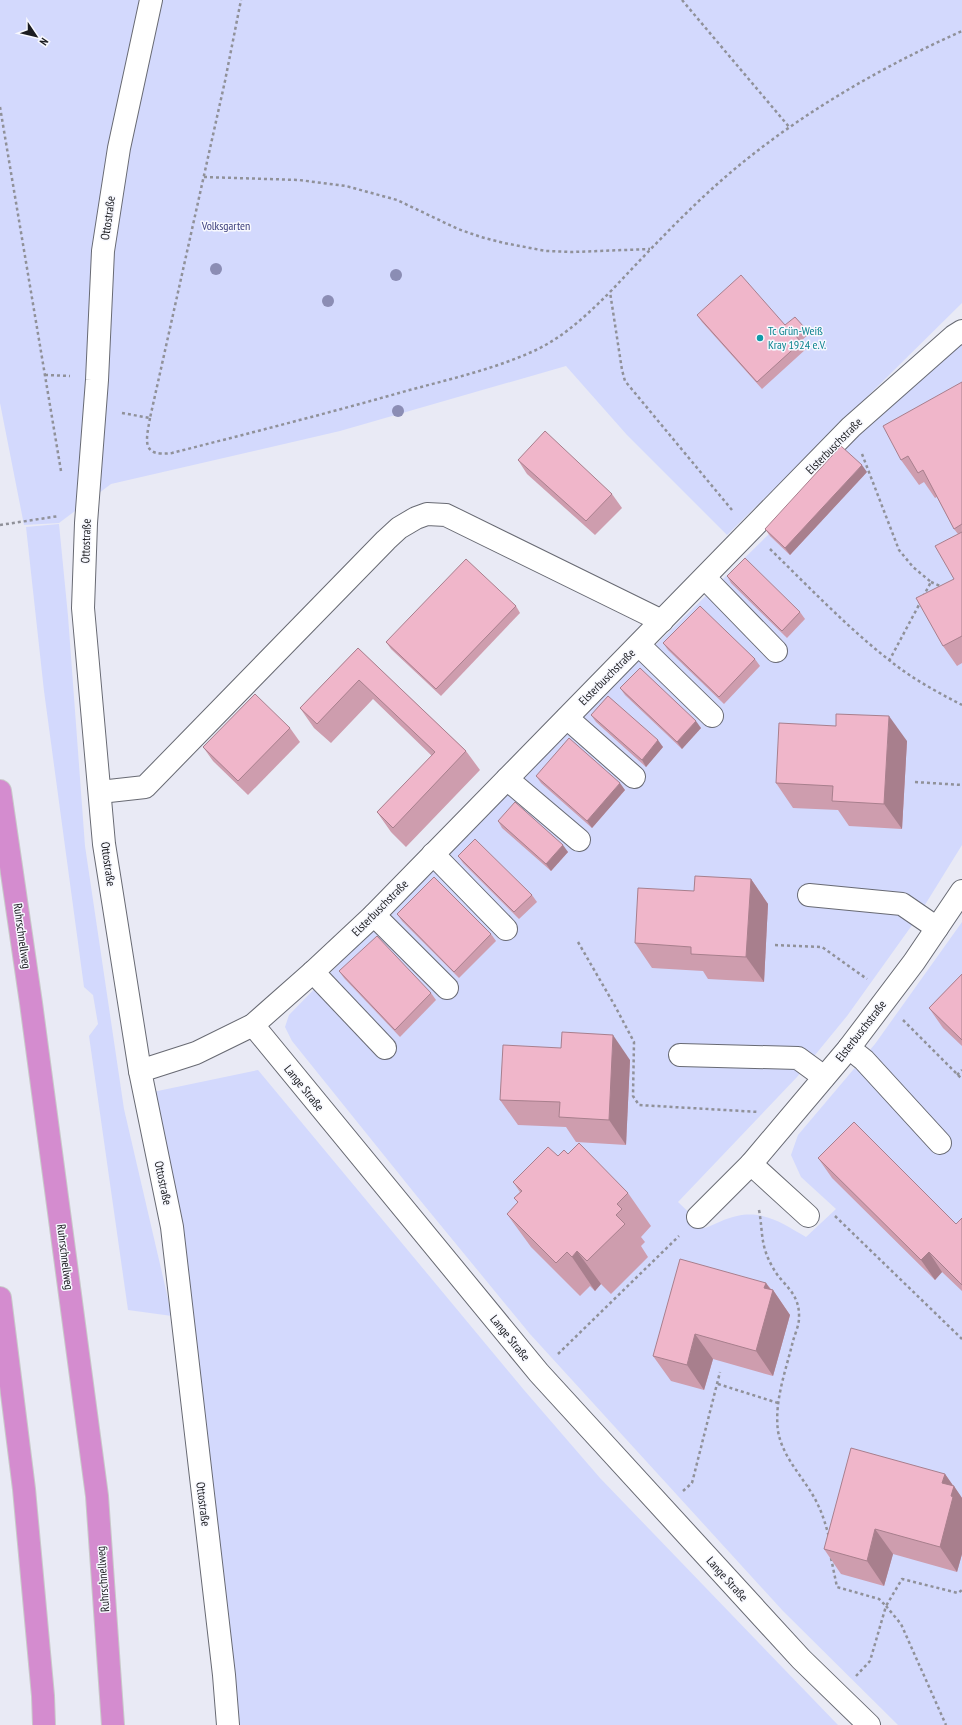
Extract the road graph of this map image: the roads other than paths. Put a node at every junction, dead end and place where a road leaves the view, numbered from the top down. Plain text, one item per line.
1 (151, 0) edge
2 (962, 331) edge
3 (705, 578) junction
4 (662, 621) junction
5 (639, 645) junction
6 (776, 651) dead end
7 (712, 716) dead end
8 (567, 718) junction
9 (634, 777) dead end
10 (507, 779) junction
11 (0, 791) edge
12 (100, 792) junction
13 (579, 840) dead end
14 (433, 854) junction
15 (809, 895) dead end
16 (960, 899) edge
17 (374, 915) junction
18 (937, 928) junction
19 (506, 929) dead end
20 (313, 972) junction
21 (446, 988) dead end
22 (253, 1025) junction
23 (385, 1048) dead end
24 (849, 1048) junction
25 (680, 1055) dead end
26 (140, 1071) junction
27 (824, 1077) junction
28 (940, 1143) dead end
29 (751, 1164) junction
30 (808, 1216) road end
31 (698, 1217) road end
32 (0, 1298) edge
33 (44, 1725) edge
34 (113, 1725) edge
35 (228, 1725) edge
36 (869, 1725) edge

1 - 12 street, Ottostraße
2 - 3 street, Elsterbuschstraße
3 - 4 street, Elsterbuschstraße
3 - 6 street
4 - 5 street, Elsterbuschstraße
4 - 12 street
5 - 7 street
5 - 8 street, Elsterbuschstraße
8 - 9 street
8 - 10 street, Elsterbuschstraße
10 - 13 street
10 - 14 street, Elsterbuschstraße
11 - 34 highway, Ruhrschnellweg
12 - 26 street, Ottostraße
14 - 17 street, Elsterbuschstraße
14 - 19 street
15 - 18 street
16 - 18 street, Elsterbuschstraße
17 - 20 street, Elsterbuschstraße
17 - 21 street
18 - 24 street, Elsterbuschstraße
20 - 22 street, Elsterbuschstraße
20 - 23 street
22 - 26 street
22 - 36 street, Lange Straße
24 - 27 street, Elsterbuschstraße
24 - 28 street
25 - 27 street
26 - 35 street, Ottostraße
27 - 29 street, Elsterbuschstraße
29 - 30 street
29 - 31 street, Elsterbuschstraße
32 - 33 highway

